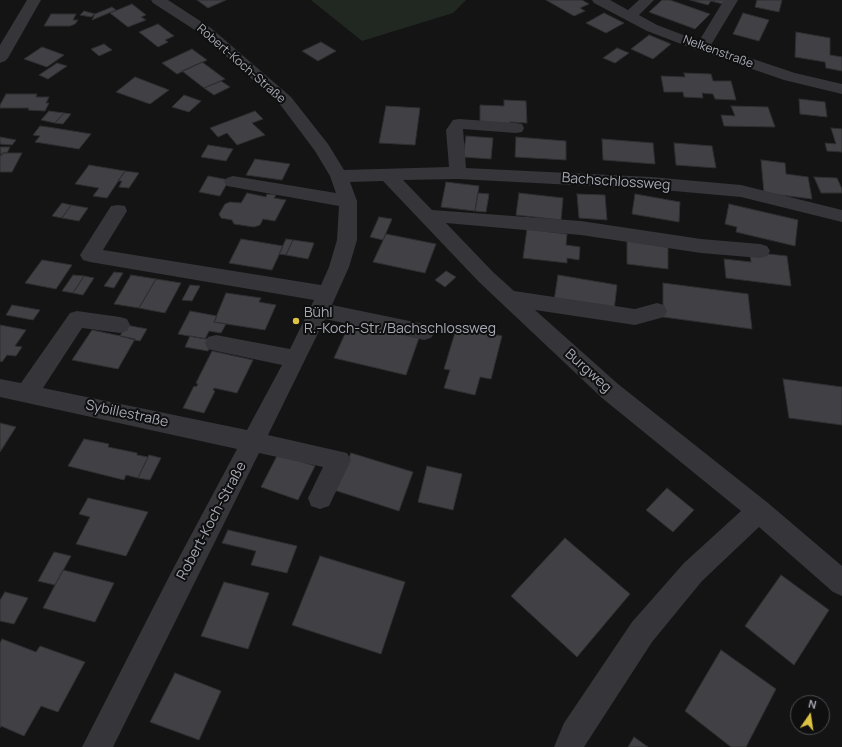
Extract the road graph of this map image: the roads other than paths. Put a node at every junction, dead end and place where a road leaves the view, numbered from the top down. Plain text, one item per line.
1 (158, 0) edge
2 (599, 0) edge
3 (647, 0) edge
4 (731, 0) edge
5 (29, 1) edge
6 (630, 16) junction
7 (702, 46) junction
8 (0, 58) edge
9 (842, 89) edge
10 (516, 128) dead end
11 (458, 173) junction
12 (387, 174) junction
13 (339, 176) junction
14 (233, 182) dead end
15 (348, 201) junction
16 (118, 211) dead end
17 (428, 216) junction
18 (842, 216) edge
19 (760, 251) dead end
20 (509, 298) junction
21 (323, 302) junction
22 (657, 311) dead end
23 (120, 325) dead end
24 (424, 332) dead end
25 (216, 343) dead end
26 (296, 359) junction
27 (0, 388) edge
28 (27, 393) junction
29 (254, 441) junction
30 (320, 498) dead end
31 (759, 511) junction
32 (842, 583) edge
33 (97, 747) edge
34 (569, 747) edge

1 - 13 street, Robert-Koch-Straße
2 - 6 street, Nelkenstraße
3 - 6 street
4 - 7 street
5 - 8 street
6 - 7 street, Nelkenstraße
7 - 9 street, Nelkenstraße
10 - 11 street
11 - 12 street, Bachschlossweg
11 - 18 street, Bachschlossweg
12 - 13 street
12 - 17 street, Burgweg
13 - 15 street, Robert-Koch-Straße
14 - 15 street
15 - 21 street, Robert-Koch-Straße
16 - 21 street
17 - 19 street
17 - 20 street, Burgweg
20 - 22 street
20 - 31 street, Burgweg
21 - 24 street
21 - 26 street, Robert-Koch-Straße
23 - 28 street
25 - 26 street
26 - 29 street, Robert-Koch-Straße
27 - 28 street, Sybillestraße
28 - 29 street, Sybillestraße
29 - 30 street, Sybillestraße
29 - 33 street, Robert-Koch-Straße
31 - 32 street, Burgweg
31 - 34 street

